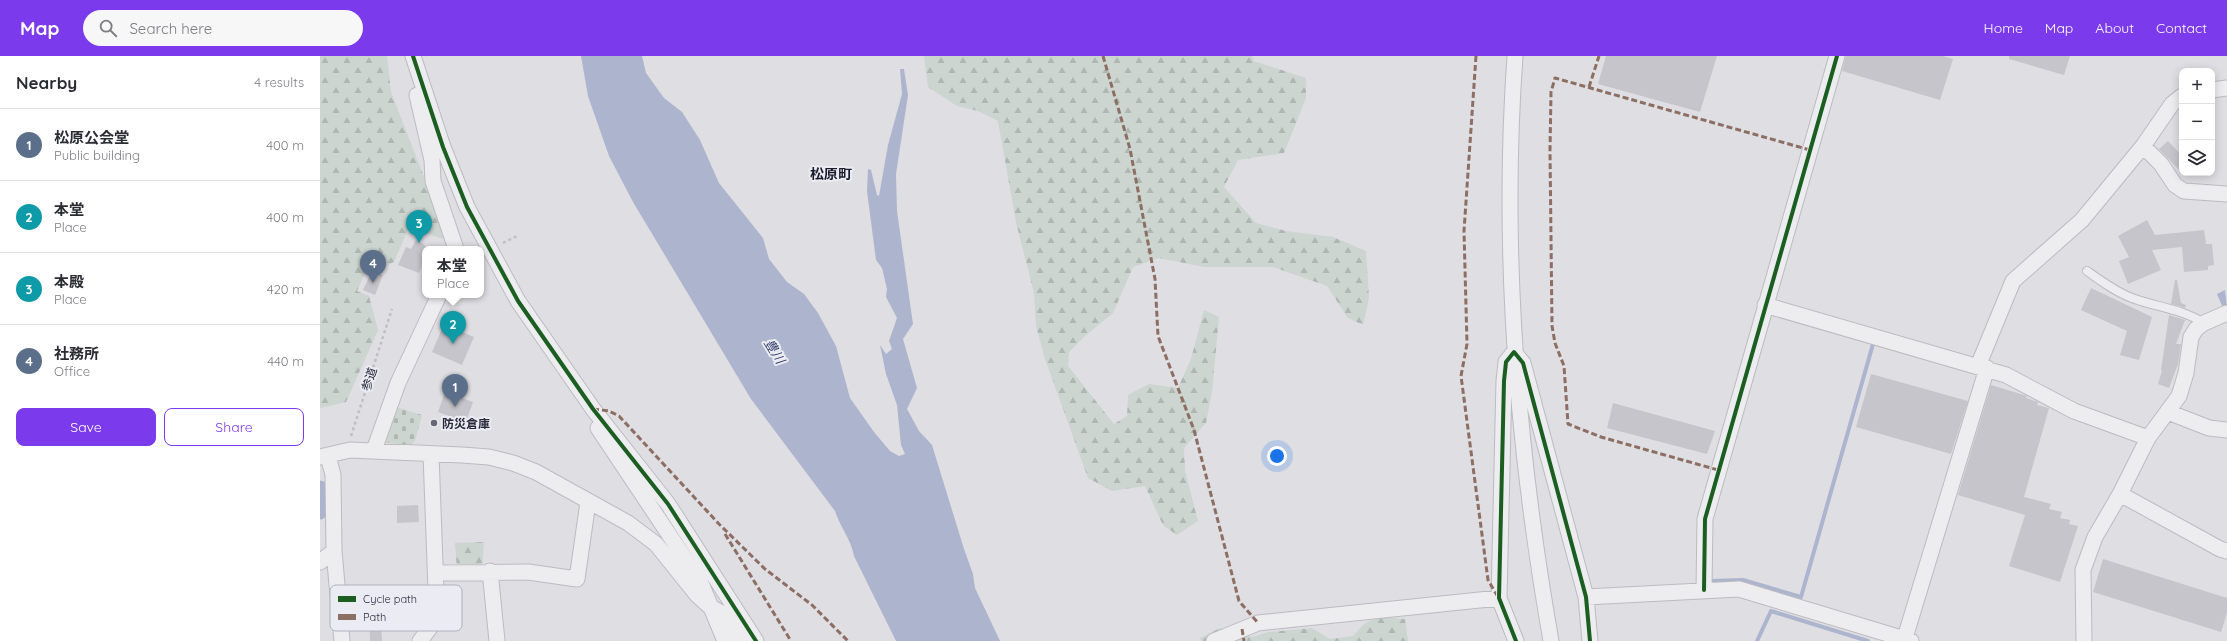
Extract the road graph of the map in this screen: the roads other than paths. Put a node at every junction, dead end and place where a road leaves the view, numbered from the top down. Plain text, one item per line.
1 (413, 56) edge
2 (1515, 56) edge
3 (1837, 56) edge
4 (419, 74) junction
5 (2227, 88) edge
6 (2215, 90) edge
7 (2179, 98) edge
8 (2143, 146) junction
9 (2227, 194) edge
10 (455, 246) edge
11 (2087, 271) dead end
12 (438, 298) edge
13 (1765, 305) junction
14 (2227, 312) edge
15 (2204, 323) junction
16 (1514, 352) junction
17 (1982, 367) junction
18 (594, 408) junction
19 (2168, 412) junction
20 (2227, 430) edge
21 (2148, 438) junction
22 (374, 450) junction
23 (432, 454) junction
24 (324, 456) edge
25 (2120, 494) junction
26 (588, 502) junction
27 (334, 551) junction
28 (2227, 551) edge
29 (320, 562) edge
30 (490, 571) junction
31 (437, 573) junction
32 (337, 585) edge
33 (437, 585) edge
34 (1704, 590) junction
35 (1586, 597) junction
36 (1499, 598) junction
37 (709, 606) junction
38 (341, 631) edge
39 (427, 631) edge
40 (1907, 640) edge
41 (342, 641) edge
42 (420, 641) edge
43 (497, 641) edge
44 (725, 641) edge
45 (739, 641) edge
46 (756, 641) edge
47 (1214, 641) edge
48 (1516, 641) edge
49 (1551, 641) edge
50 (1590, 641) edge
51 (2084, 641) edge

1 - 4 street
2 - 16 street
3 - 13 street
4 - 10 street
4 - 18 street
5 - 6 street
7 - 8 street
8 - 9 street
8 - 17 street
11 - 15 lane
12 - 22 street
13 - 17 street
13 - 34 street
14 - 15 street
15 - 19 street
16 - 35 street
16 - 36 street
16 - 49 street
17 - 21 street
17 - 40 street
18 - 37 street
18 - 46 street
19 - 20 street
19 - 21 street
21 - 25 street
22 - 23 street
22 - 24 street
23 - 26 street
23 - 31 street
24 - 27 street
25 - 28 street
25 - 51 street
26 - 30 street
26 - 37 street
27 - 29 street
27 - 32 street
30 - 31 street
30 - 43 street
31 - 33 street
34 - 35 street
34 - 40 street
35 - 50 street
36 - 47 street
36 - 48 street
37 - 44 street
37 - 45 street
38 - 41 street
39 - 42 street

